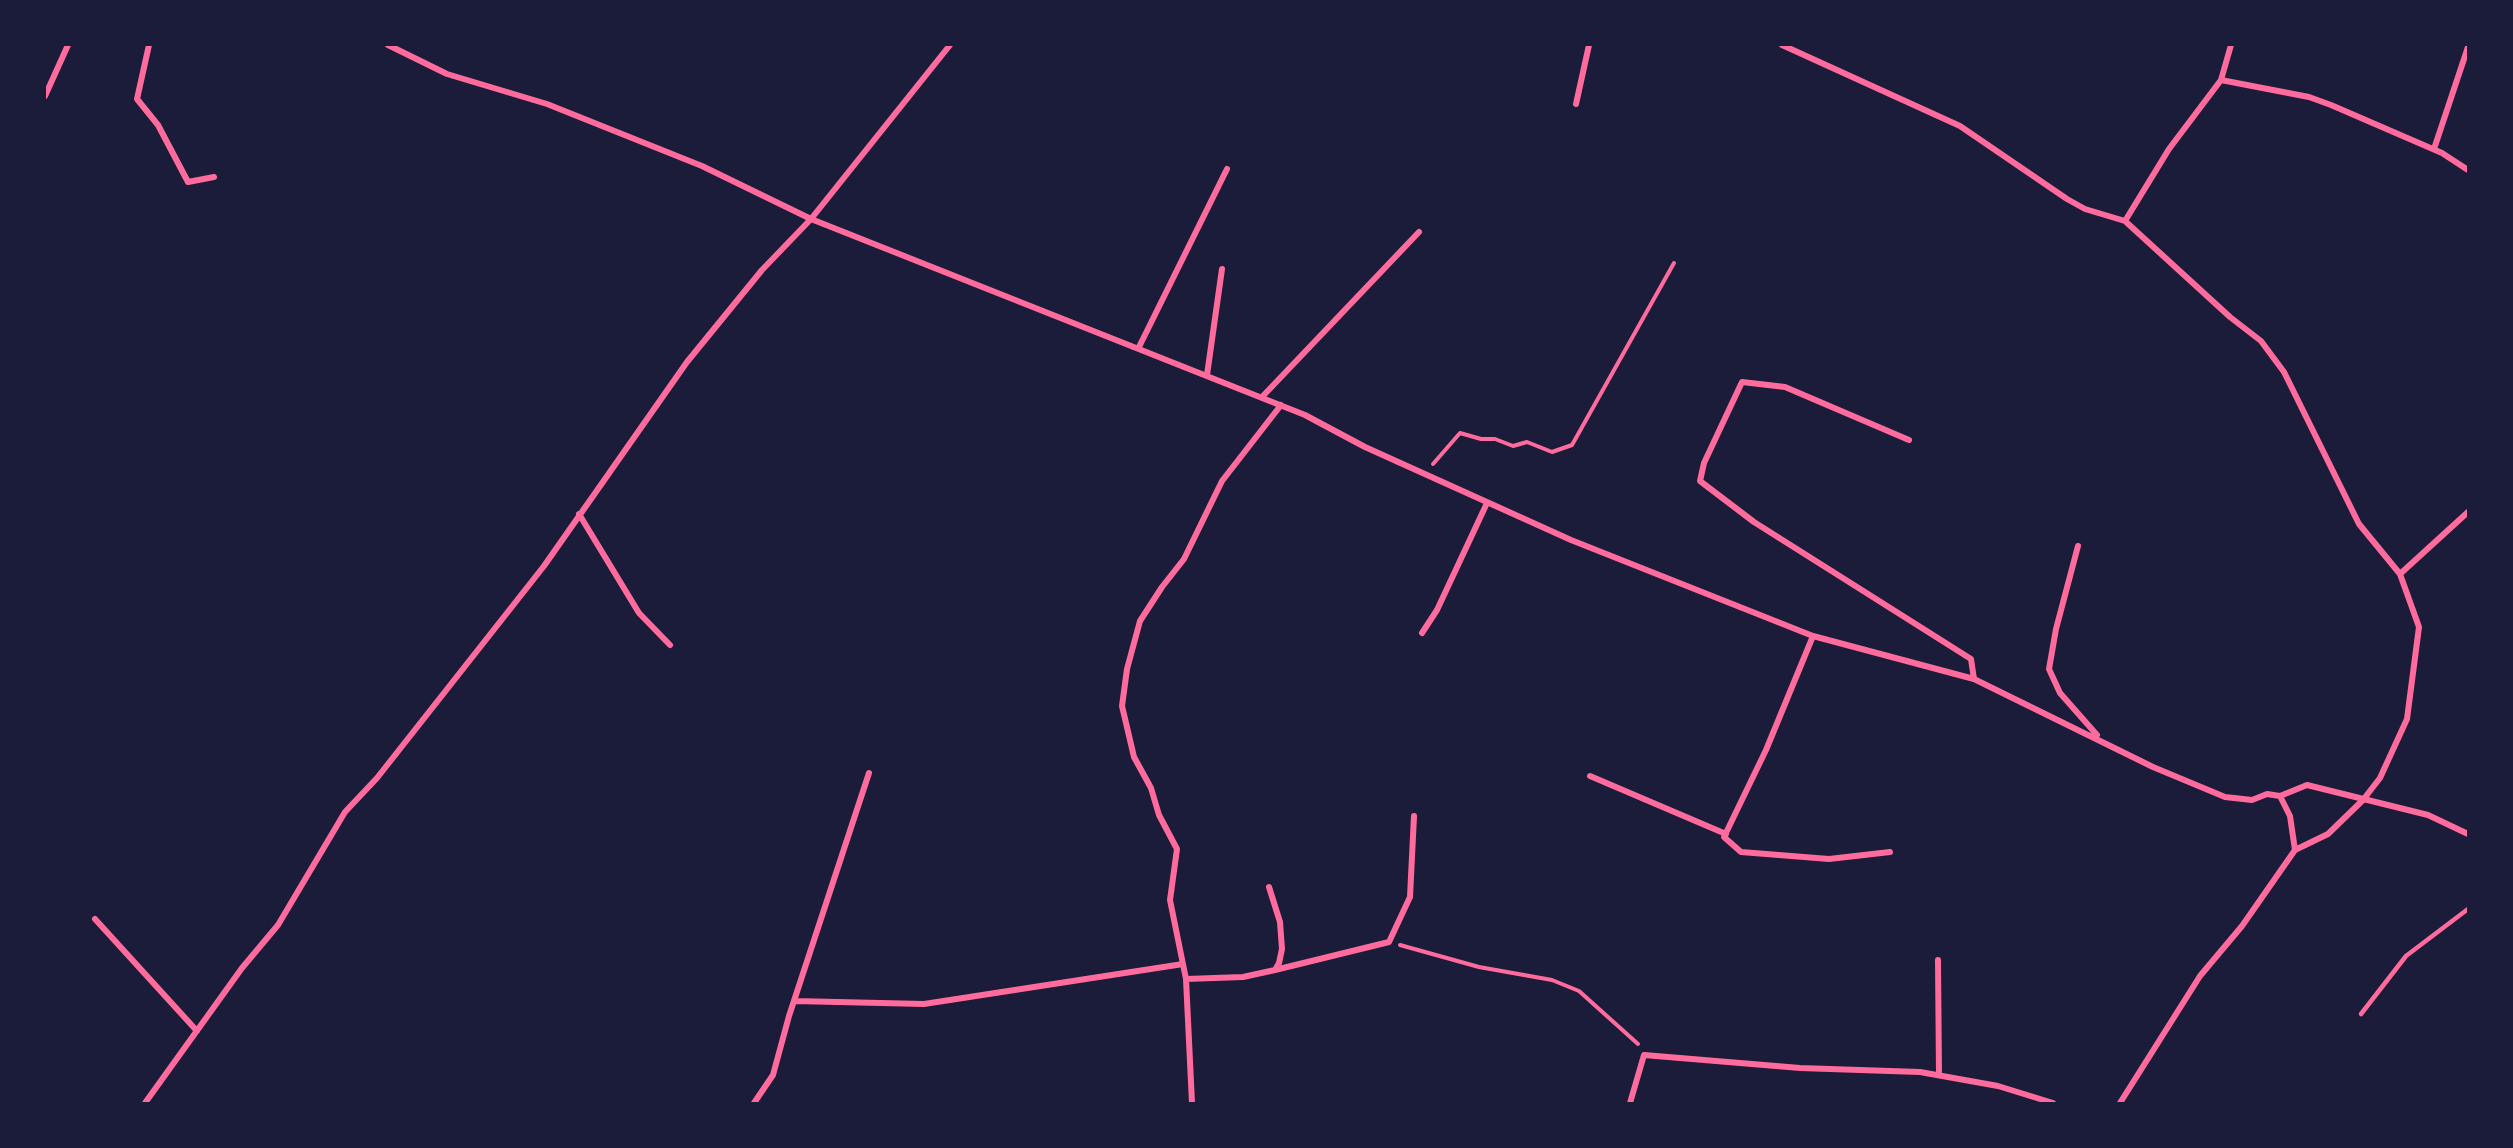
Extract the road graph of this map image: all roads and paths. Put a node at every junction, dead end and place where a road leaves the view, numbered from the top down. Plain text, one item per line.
1 (68, 45) edge
2 (150, 45) edge
3 (388, 45) edge
4 (950, 45) edge
5 (1589, 45) edge
6 (1782, 45) edge
7 (2231, 45) edge
8 (2468, 47) edge
9 (2221, 80) junction
10 (45, 96) edge
11 (1576, 104) dead end
12 (2434, 149) junction
13 (1227, 170) dead end
14 (2468, 170) edge
15 (214, 177) dead end
16 (811, 219) junction
17 (2125, 220) junction
18 (1419, 232) dead end
19 (1674, 263) dead end
20 (1222, 269) dead end
21 (1139, 347) junction
22 (1207, 375) junction
23 (1262, 397) junction
24 (1281, 405) junction
25 (1909, 440) dead end
26 (1420, 472) junction
27 (1487, 503) junction
28 (2468, 512) edge
29 (579, 514) junction
30 (2078, 546) dead end
31 (2400, 574) junction
32 (1422, 633) dead end
33 (1813, 636) junction
34 (670, 645) dead end
35 (1974, 679) junction
36 (2099, 738) junction
37 (869, 773) dead end
38 (1590, 776) dead end
39 (2280, 796) junction
40 (2363, 800) junction
41 (1414, 816) dead end
42 (1726, 834) junction
43 (2468, 834) edge
44 (2295, 850) junction
45 (1890, 852) dead end
46 (1269, 887) dead end
47 (2468, 909) edge
48 (95, 919) dead end
49 (1389, 942) junction
50 (1938, 960) dead end
51 (1183, 964) junction
52 (1275, 970) junction
53 (1186, 979) junction
54 (794, 1001) junction
55 (2361, 1014) dead end
56 (197, 1031) junction
57 (1650, 1055) junction
58 (1939, 1075) junction
59 (145, 1103) edge
60 (754, 1103) edge
61 (1192, 1103) edge
62 (1630, 1103) edge
63 (2053, 1103) edge
64 (2120, 1103) edge

1 - 10 street
2 - 15 street
3 - 16 street
4 - 16 street
5 - 11 street
6 - 17 street
7 - 9 street
8 - 12 street
9 - 12 street
9 - 17 street
12 - 14 street
13 - 21 street
16 - 21 street
16 - 29 street
17 - 31 street
18 - 23 street
19 - 26 path
20 - 22 street
21 - 22 street
22 - 23 street
23 - 24 street
24 - 26 street
24 - 51 street
25 - 35 street
26 - 27 street
27 - 32 street
27 - 33 street
28 - 31 street
29 - 34 street
29 - 56 street
30 - 36 street
31 - 40 street
33 - 35 street
33 - 42 street
35 - 36 street
36 - 39 street
37 - 54 street
38 - 42 street
39 - 40 street
39 - 44 street
40 - 43 street
40 - 44 street
41 - 49 street
42 - 45 street
44 - 64 street
46 - 52 street
47 - 55 lane
48 - 56 street
49 - 52 street
49 - 57 path
50 - 58 street
51 - 53 street
51 - 54 street
52 - 53 street
53 - 61 street
54 - 60 street
56 - 59 street
57 - 58 street
57 - 62 street
58 - 63 street

